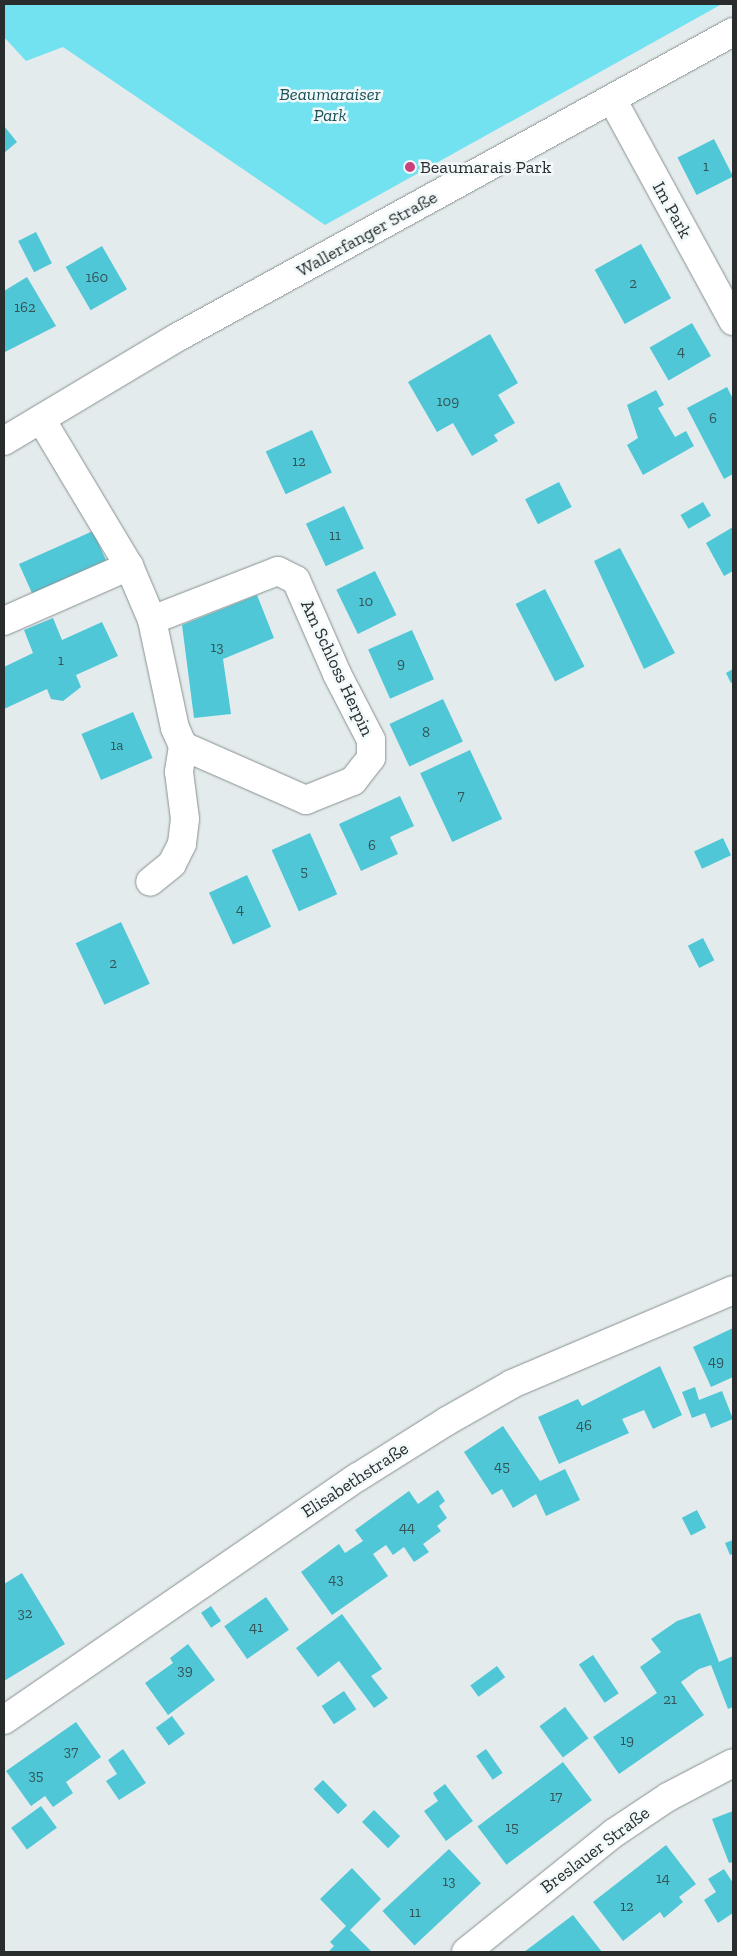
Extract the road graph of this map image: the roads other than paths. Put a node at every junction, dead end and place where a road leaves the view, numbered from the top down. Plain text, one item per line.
1 (733, 32) edge
2 (612, 99) junction
3 (733, 320) edge
4 (41, 419) junction
5 (4, 441) edge
6 (129, 566) junction
7 (152, 620) junction
8 (4, 621) edge
9 (183, 746) junction
10 (150, 882) dead end
11 (733, 1290) edge
12 (4, 1720) edge
13 (733, 1763) edge
14 (466, 1952) edge

1 - 2 street, Wallerfanger Straße
2 - 3 street, Im Park
2 - 4 street, Wallerfanger Straße
4 - 5 street, Wallerfanger Straße
4 - 6 street
6 - 7 street
6 - 8 street
7 - 9 street
7 - 9 street, Am Schloss Herpin
9 - 10 street
11 - 12 street, Elisabethstraße
13 - 14 street, Breslauer Straße

